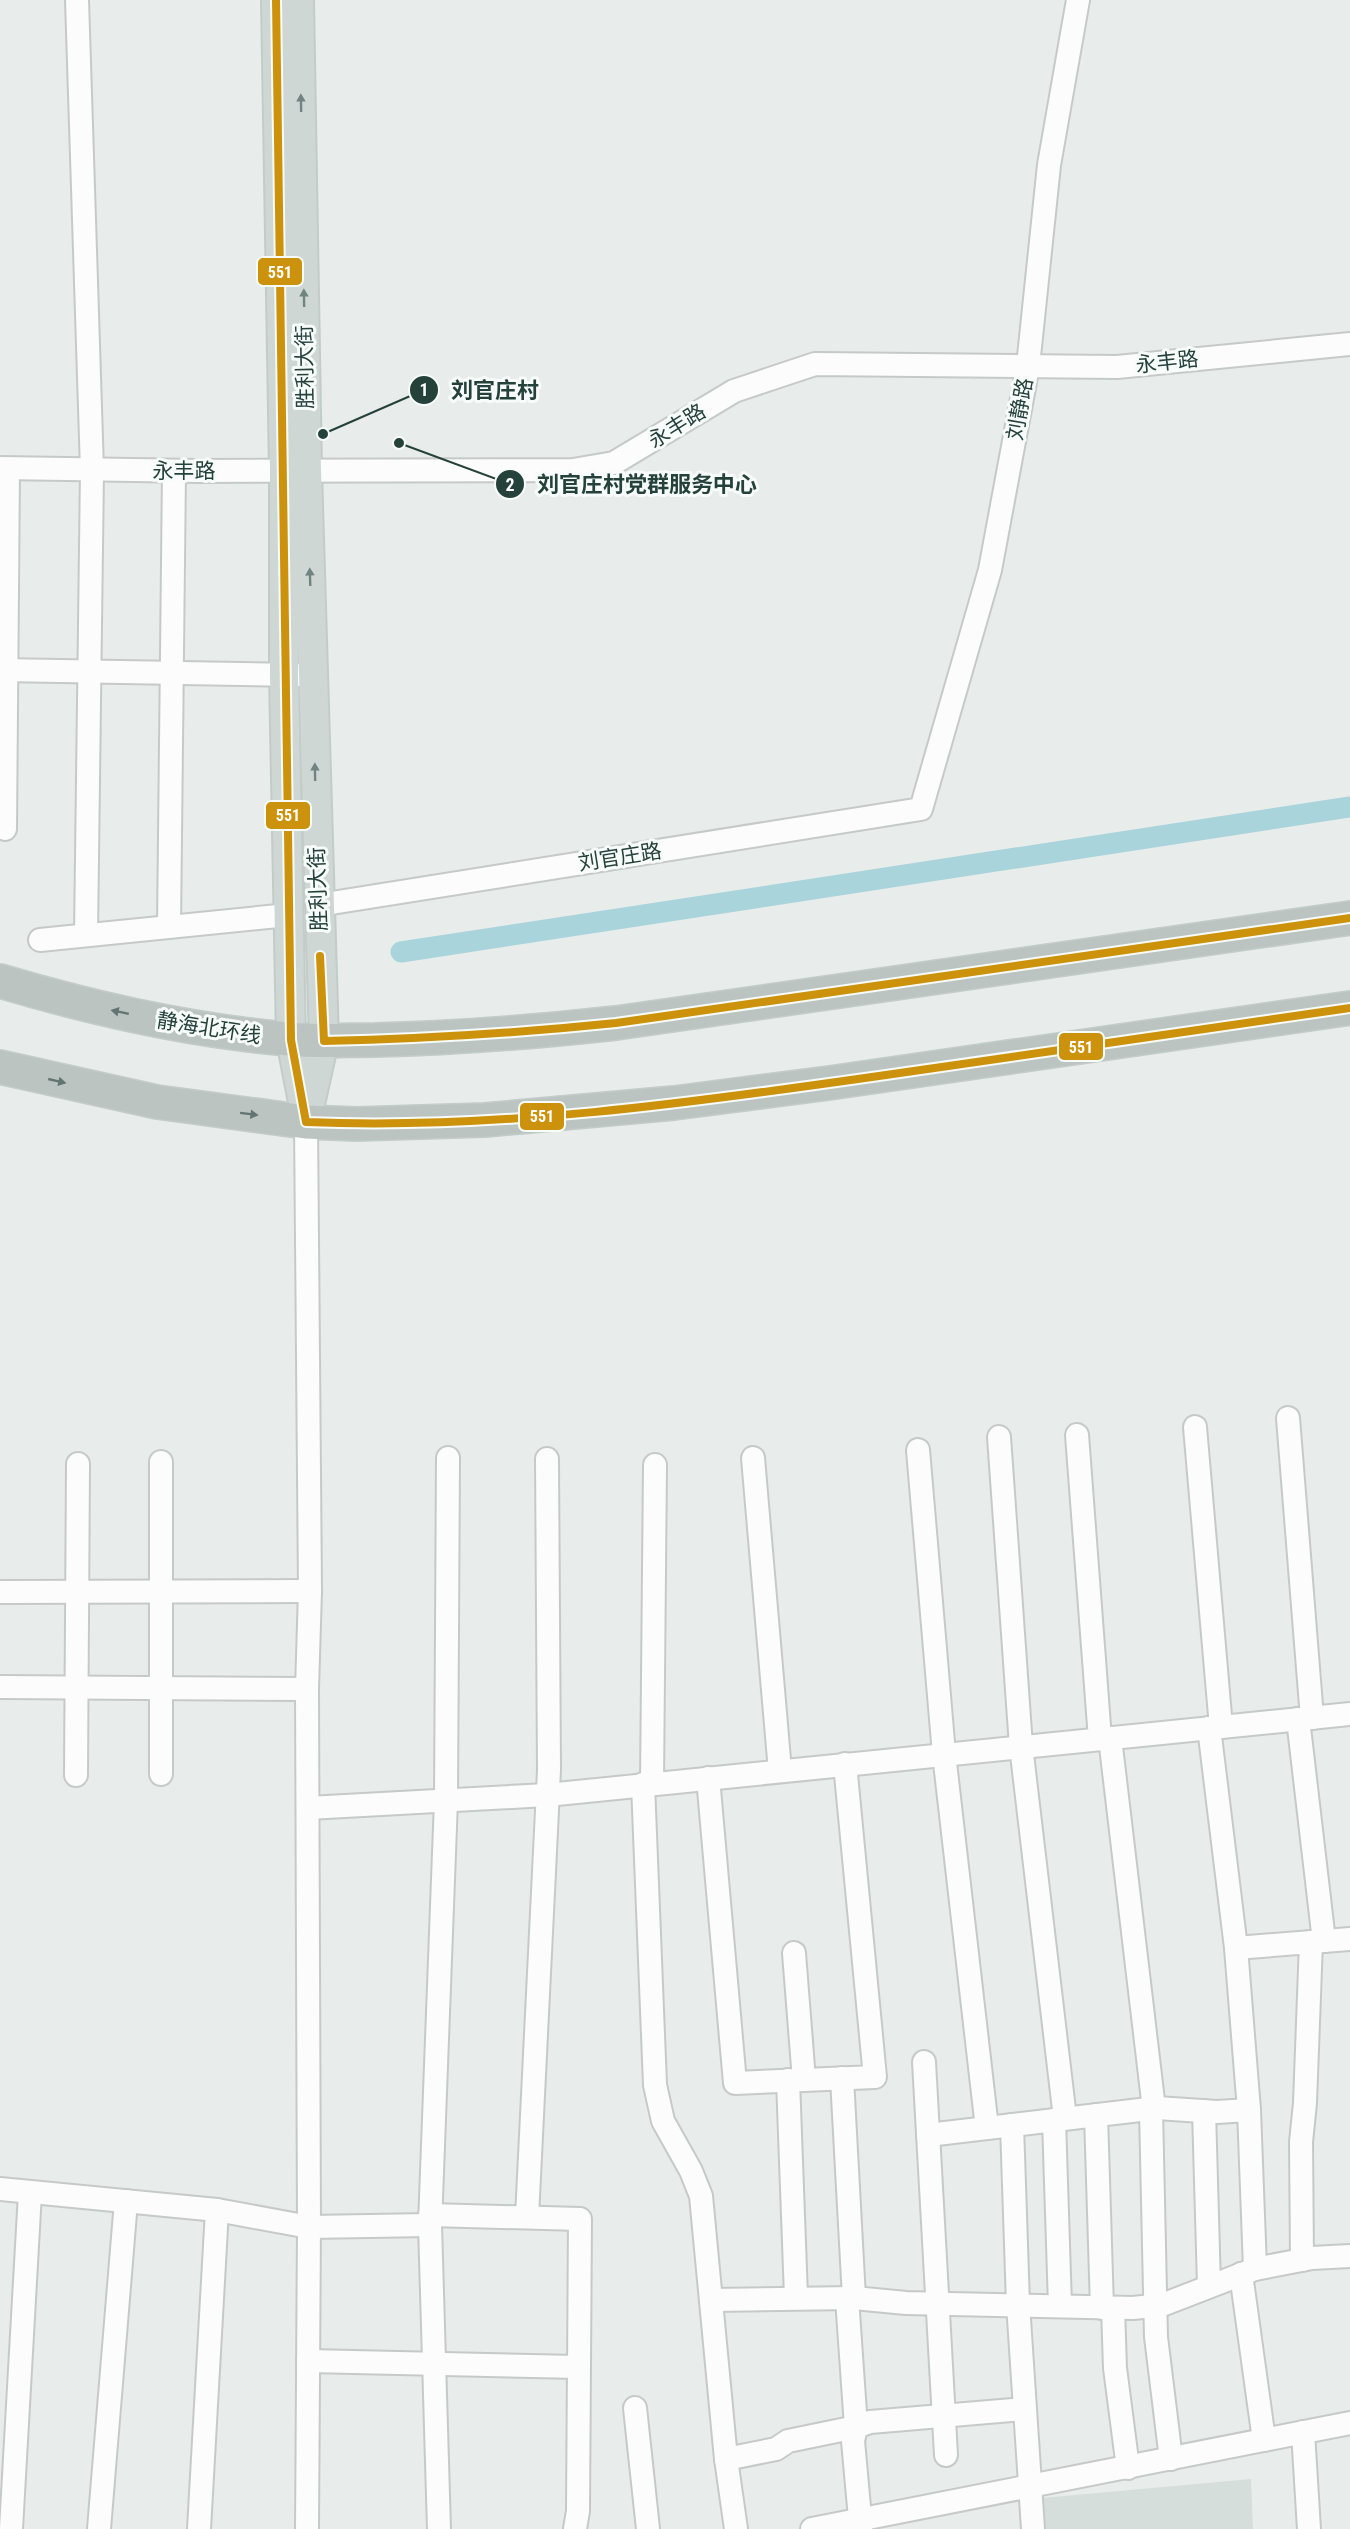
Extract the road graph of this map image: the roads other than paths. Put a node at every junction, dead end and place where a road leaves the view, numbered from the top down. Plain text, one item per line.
1 (77, 0) edge
2 (276, 0) edge
3 (299, 0) edge
4 (1078, 0) edge
5 (1350, 344) edge
6 (1028, 366) junction
7 (4, 469) edge
8 (92, 470) junction
9 (174, 471) junction
10 (296, 471) junction
11 (3, 670) edge
12 (90, 671) junction
13 (171, 673) junction
14 (284, 675) junction
15 (313, 675) junction
16 (921, 809) joint
17 (5, 829) dead end
18 (319, 905) junction
19 (288, 915) junction
20 (1350, 918) edge
21 (169, 927) junction
22 (86, 935) junction
23 (40, 940) dead end
24 (0, 981) edge
25 (1350, 1008) edge
26 (291, 1040) junction
27 (324, 1041) junction
28 (0, 1067) edge
29 (306, 1122) junction
30 (1288, 1418) dead end
31 (1195, 1427) dead end
32 (1077, 1435) dead end
33 (999, 1437) dead end
34 (918, 1450) dead end
35 (447, 1458) dead end
36 (753, 1458) dead end
37 (548, 1459) dead end
38 (161, 1462) dead end
39 (78, 1464) dead end
40 (655, 1465) dead end
41 (310, 1591) junction
42 (0, 1592) edge
43 (77, 1592) junction
44 (161, 1592) junction
45 (0, 1687) edge
46 (76, 1688) junction
47 (161, 1688) junction
48 (307, 1689) junction
49 (1350, 1714) edge
50 (1305, 1719) junction
51 (1215, 1727) junction
52 (1105, 1738) junction
53 (1021, 1746) junction
54 (944, 1754) junction
55 (845, 1764) junction
56 (780, 1771) junction
57 (161, 1774) dead end
58 (76, 1775) dead end
59 (708, 1778) junction
60 (648, 1784) junction
61 (547, 1795) junction
62 (446, 1800) junction
63 (308, 1808) junction
64 (1350, 1939) edge
65 (1318, 1941) junction
66 (1236, 1948) junction
67 (794, 1953) dead end
68 (924, 2062) dead end
69 (842, 2078) junction
70 (796, 2080) junction
71 (1153, 2109) junction
72 (1249, 2110) junction
73 (1204, 2111) junction
74 (1096, 2115) junction
75 (1060, 2119) junction
76 (1012, 2125) junction
77 (987, 2128) junction
78 (928, 2135) junction
79 (0, 2189) edge
80 (30, 2193) junction
81 (126, 2201) junction
82 (216, 2210) junction
83 (527, 2217) junction
84 (430, 2220) junction
85 (309, 2227) junction
86 (1350, 2256) edge
87 (1302, 2260) junction
88 (1248, 2271) junction
89 (1209, 2286) junction
90 (796, 2297) junction
91 (850, 2298) junction
92 (711, 2300) junction
93 (937, 2304) junction
94 (1018, 2304) junction
95 (1060, 2306) junction
96 (1154, 2306) junction
97 (1108, 2308) junction
98 (308, 2361) junction
99 (434, 2364) junction
100 (578, 2367) junction
101 (635, 2408) dead end
102 (1024, 2409) junction
103 (942, 2416) junction
104 (1350, 2423) edge
105 (856, 2427) junction
106 (1303, 2433) junction
107 (1264, 2440) junction
108 (946, 2455) dead end
109 (726, 2459) junction
110 (1171, 2459) junction
111 (1128, 2468) junction
112 (1030, 2487) junction
113 (861, 2525) edge
114 (11, 2529) edge
115 (99, 2529) edge
116 (200, 2529) edge
117 (307, 2529) edge
118 (438, 2529) edge
119 (576, 2529) edge
120 (648, 2529) edge
121 (736, 2529) edge
122 (812, 2529) edge
123 (1033, 2529) edge
124 (1309, 2529) edge

1 - 8 street
2 - 10 main road, 胜利大街
10 -> 3 main road, 胜利大街
4 - 6 street, 刘静路
5 - 6 street, 永丰路
6 - 10 street, 永丰路
6 - 16 street, 刘静路
7 - 8 street, 永丰路
7 - 11 street
8 - 9 street, 永丰路
8 - 12 street
9 - 10 street, 永丰路
9 - 13 street
10 - 14 main road, 胜利大街
15 -> 10 main road, 胜利大街
11 - 12 street
11 - 17 street
12 - 13 street
12 - 22 street
13 - 14 street
13 - 21 street
14 - 15 street
14 - 19 main road, 胜利大街
18 -> 15 main road, 胜利大街
16 - 18 street, 刘官庄路
18 - 27 main road, 胜利大街
19 - 21 street
19 - 26 main road, 胜利大街
20 - 27 highway, 静海北环线
21 - 22 street
22 - 23 street
26 -> 24 highway, 静海北环线
25 - 29 highway
26 - 27 highway, 静海北环线
26 - 29 main road, 胜利大街
27 - 29 main road, 胜利大街
28 -> 29 highway
29 - 41 street
30 - 50 street
31 - 51 street
32 - 52 street
33 - 53 street
34 - 54 street
35 - 62 street
36 - 56 street
37 - 61 street
38 - 44 street
39 - 43 street
40 - 60 street
41 - 44 street
41 - 48 street
42 - 43 street
43 - 44 street
43 - 46 street
44 - 47 street
45 - 46 street
46 - 47 street
46 - 58 street
47 - 48 street
47 - 57 street
48 - 63 street
49 - 50 street
50 - 51 street
50 - 65 street
51 - 52 street
51 - 66 street
52 - 53 street
52 - 71 street
53 - 54 street
53 - 75 street
54 - 55 street
54 - 77 street
55 - 56 street
55 - 69 street
56 - 59 street
59 - 60 street
59 - 70 street
60 - 61 street
60 - 92 street
61 - 62 street
61 - 83 street
62 - 63 street
62 - 84 street
63 - 85 street
64 - 65 street
65 - 66 street
65 - 87 street
66 - 72 street
67 - 70 street
68 - 78 street
69 - 70 street
69 - 91 street
70 - 90 street
71 - 73 street
71 - 74 street
71 - 96 street
72 - 73 street
72 - 88 street
73 - 89 street
74 - 75 street
74 - 97 street
75 - 76 street
75 - 95 street
76 - 77 street
76 - 94 street
77 - 78 street
78 - 93 street
79 - 80 street
80 - 81 street
80 - 114 street
81 - 82 street
81 - 115 street
82 - 85 street
82 - 116 street
83 - 84 street
83 - 100 street
84 - 85 street
84 - 99 street
85 - 98 street
86 - 87 street
87 - 88 street
88 - 89 street
88 - 107 street
89 - 96 street
90 - 91 street
90 - 92 street
91 - 93 street
91 - 105 street
92 - 109 street
93 - 94 street
93 - 103 street
94 - 95 street
94 - 102 street
95 - 97 street
96 - 97 street
96 - 110 street
97 - 111 street
98 - 99 street
98 - 117 street
99 - 100 street
99 - 118 street
100 - 119 street
101 - 120 street
102 - 103 street
102 - 112 street
103 - 105 street
103 - 108 street
104 - 106 street
105 - 109 street
105 - 113 street
106 - 107 street
106 - 124 street
107 - 110 street
109 - 121 street
110 - 111 street
111 - 112 street
112 - 113 street
112 - 123 street
113 - 122 street

